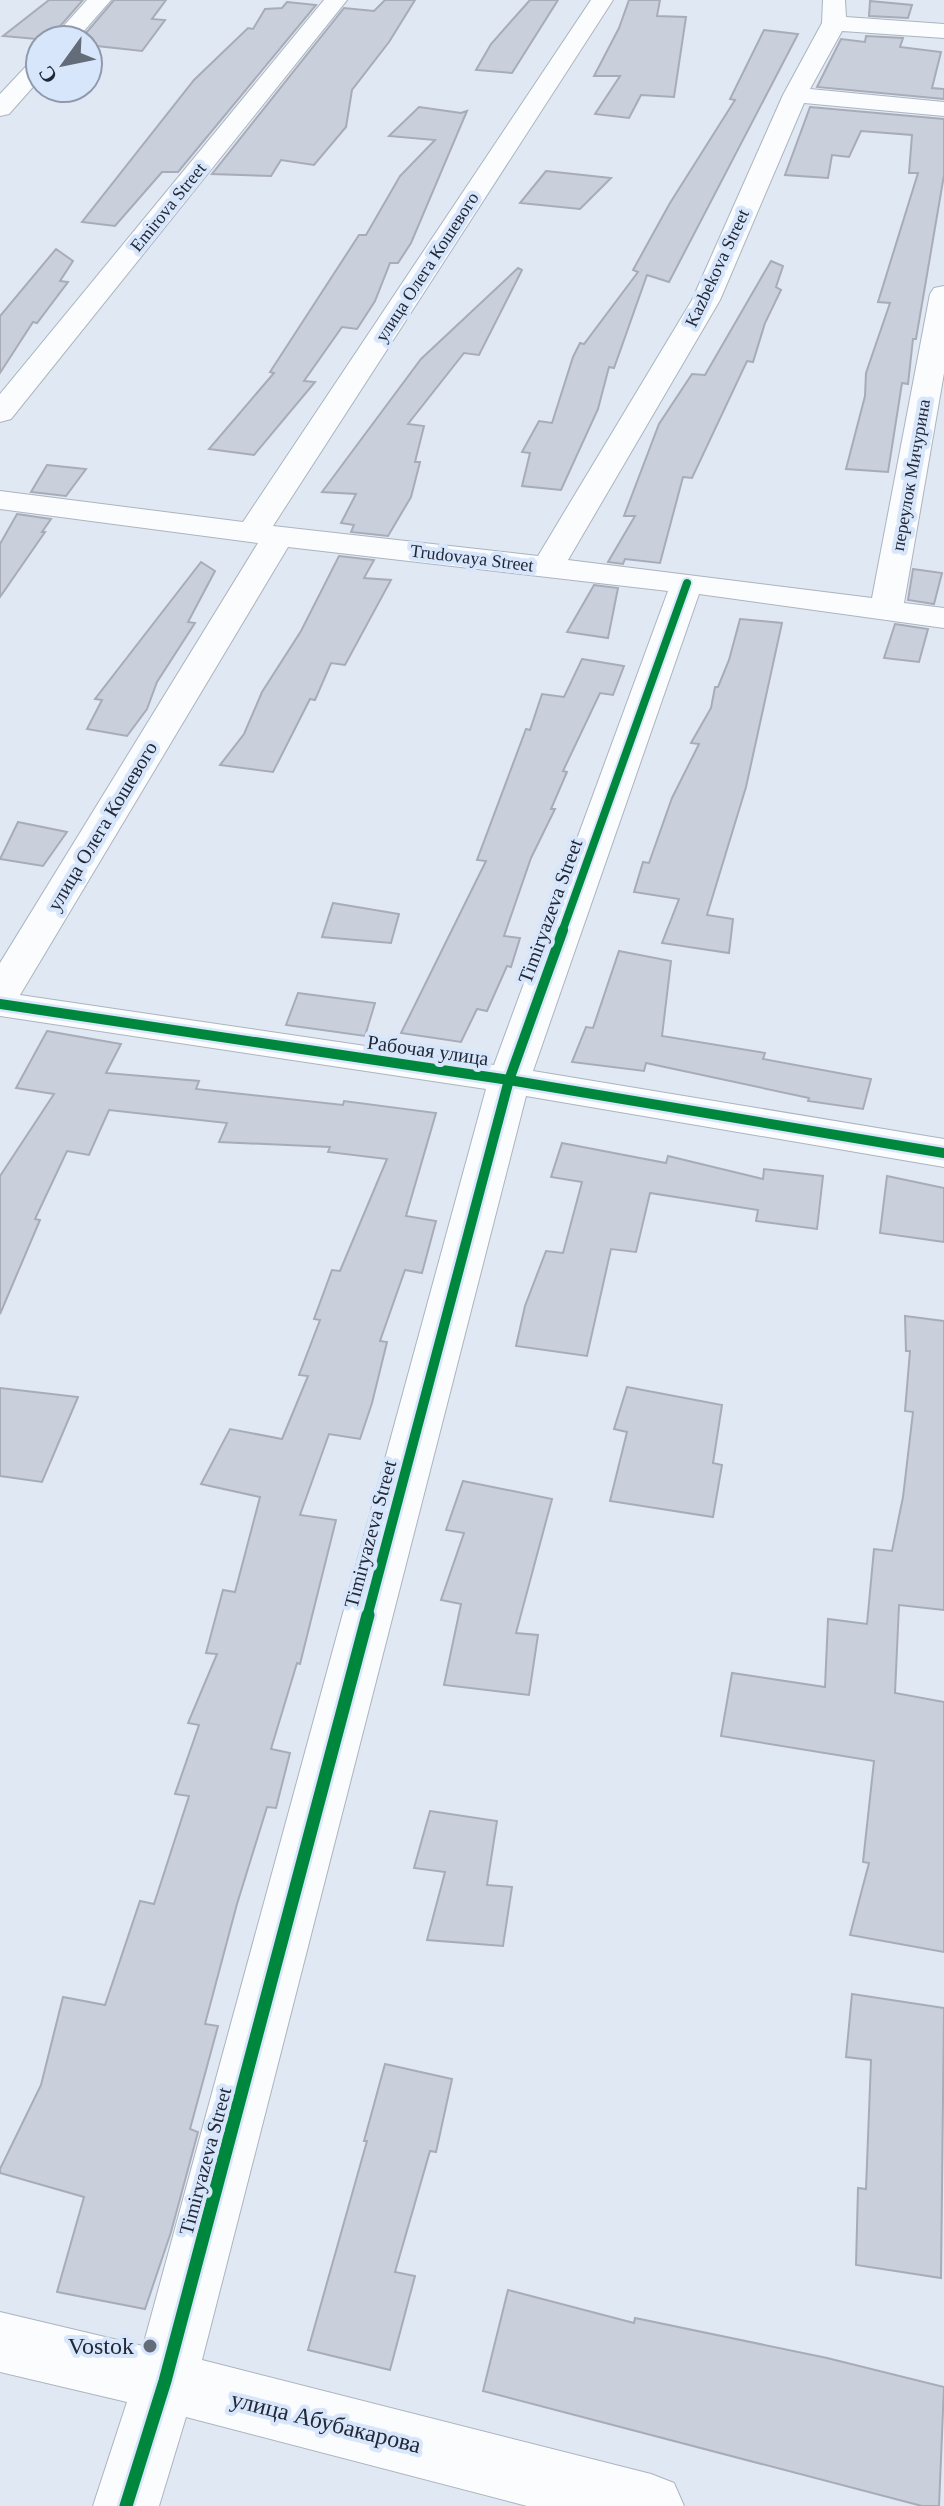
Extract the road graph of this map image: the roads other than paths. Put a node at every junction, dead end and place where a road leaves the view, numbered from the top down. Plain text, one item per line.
1 (100, 0) edge
2 (336, 0) edge
3 (602, 0) edge
4 (834, 11) edge
5 (78, 24) edge
6 (944, 31) edge
7 (24, 83) edge
8 (795, 95) junction
9 (0, 109) edge
10 (944, 109) edge
11 (944, 294) edge
12 (0, 413) edge
13 (0, 500) edge
14 (266, 534) junction
15 (548, 567) junction
16 (687, 583) junction
17 (886, 609) junction
18 (944, 618) edge
19 (0, 995) edge
20 (0, 1004) edge
21 (509, 1080) junction
22 (944, 1153) edge
23 (0, 2342) edge
24 (165, 2381) junction
25 (126, 2506) edge
26 (651, 2506) edge

1 - 5 street
2 - 12 street, Emirova Street
3 - 14 street, улица Олега Кошевого
4 - 6 street
4 - 8 street, Kazbekova Street
7 - 9 street
8 - 10 street
8 - 15 street, Kazbekova Street
11 - 17 street, переулок Мичурина
13 - 14 street, Trudovaya Street
14 - 15 street, Trudovaya Street
14 - 19 street, улица Олега Кошевого
15 - 16 street, Trudovaya Street
16 - 17 street, Trudovaya Street
16 - 21 street, Timiryazeva Street
17 - 18 street, Trudovaya Street
20 - 21 street, Рабочая улица
21 - 22 street, Рабочая улица
21 - 24 street, Timiryazeva Street
23 - 24 street, улица Абубакарова
24 - 25 street, Timiryazeva Street
24 - 26 street, улица Абубакарова

